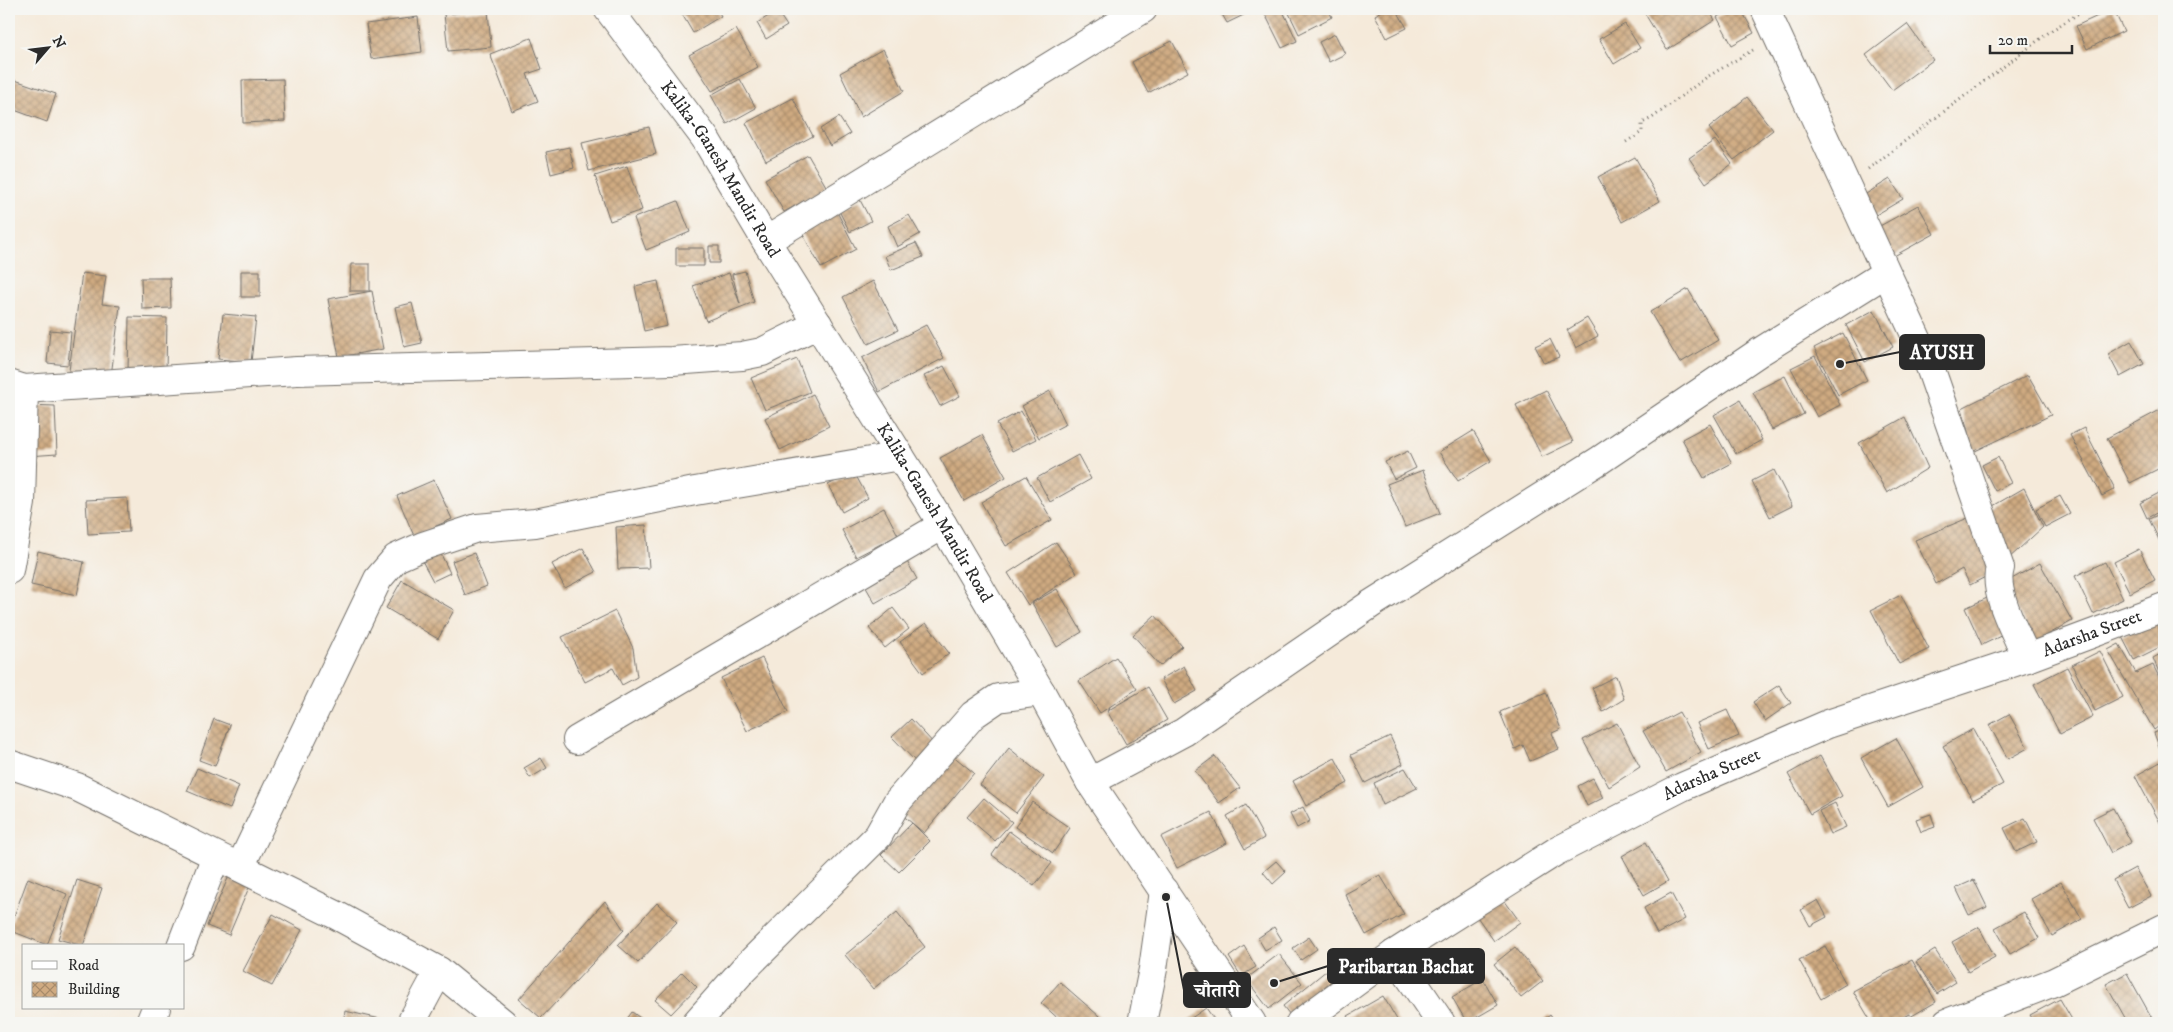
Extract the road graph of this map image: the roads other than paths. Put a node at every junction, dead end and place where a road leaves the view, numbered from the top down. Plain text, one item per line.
1 (608, 9) edge
2 (1143, 9) edge
3 (1765, 9) edge
4 (766, 241) junction
5 (1886, 272) junction
6 (818, 324) junction
7 (17, 387) edge
8 (900, 456) junction
9 (944, 525) junction
10 (9, 570) edge
11 (2164, 607) edge
12 (2026, 658) junction
13 (1041, 692) junction
14 (577, 740) dead end
15 (9, 764) edge
16 (1090, 782) junction
17 (228, 861) junction
18 (1164, 891) junction
19 (2164, 928) edge
20 (181, 944) edge
21 (1394, 954) junction
22 (439, 971) junction
23 (155, 1010) edge
24 (150, 1023) edge
25 (410, 1023) edge
26 (503, 1023) edge
27 (696, 1023) edge
28 (1142, 1023) edge
29 (1252, 1023) edge
30 (1300, 1023) edge
31 (1441, 1023) edge
32 (1947, 1023) edge

1 - 4 street, Kalika-Ganesh Mandir Road
2 - 4 street
3 - 5 street
4 - 6 street, Kalika-Ganesh Mandir Road
5 - 12 street
5 - 16 street
6 - 7 street
6 - 8 street, Kalika-Ganesh Mandir Road
7 - 10 street
8 - 9 street, Kalika-Ganesh Mandir Road
8 - 17 street
9 - 13 street, Kalika-Ganesh Mandir Road
9 - 14 street
11 - 12 street, Adarsha Street
12 - 21 street, Adarsha Street
13 - 16 street, Kalika-Ganesh Mandir Road
13 - 27 street
15 - 17 street
16 - 18 street, Kalika-Ganesh Mandir Road
17 - 20 street
17 - 22 street
18 - 28 street
18 - 29 street, Kalika-Ganesh Mandir Road
19 - 32 street
21 - 30 street, Adarsha Street
21 - 31 street
22 - 25 street
22 - 26 street
23 - 24 street

